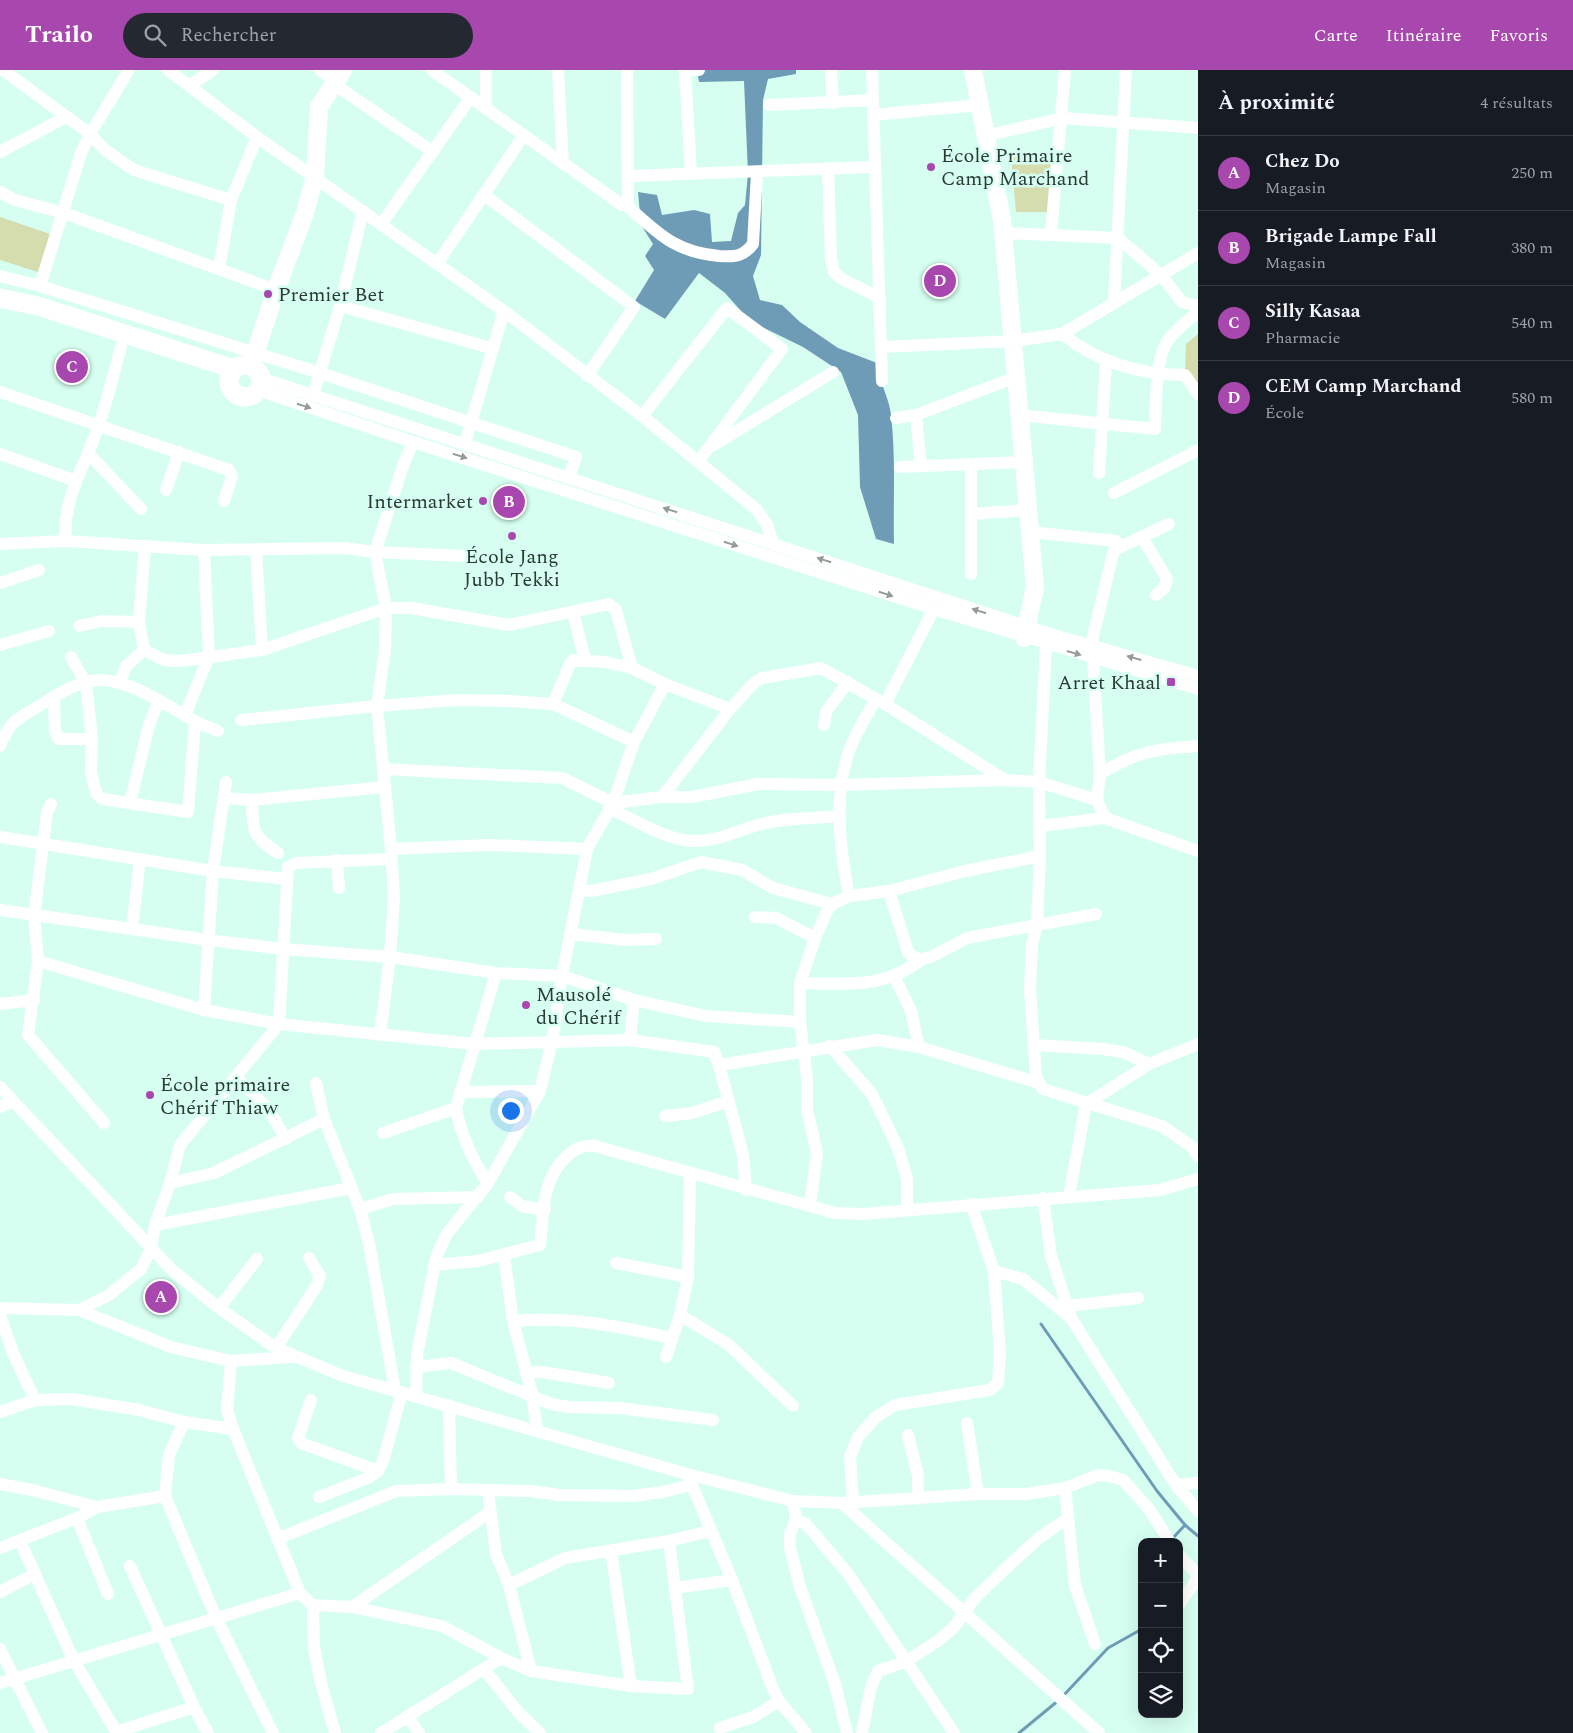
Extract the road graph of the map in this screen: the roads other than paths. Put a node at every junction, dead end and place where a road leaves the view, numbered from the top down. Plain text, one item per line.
1 (3, 70) edge
2 (129, 70) edge
3 (168, 70) edge
4 (213, 70) edge
5 (320, 70) edge
6 (432, 70) edge
7 (486, 70) edge
8 (558, 70) edge
9 (627, 70) edge
10 (685, 70) edge
11 (699, 70) edge
12 (831, 70) edge
13 (872, 70) edge
14 (973, 70) edge
15 (1065, 70) edge
16 (1126, 70) edge
17 (338, 78) edge
18 (189, 86) junction
19 (471, 97) junction
20 (873, 100) junction
21 (833, 103) junction
22 (769, 105) dead end
23 (980, 105) junction
24 (486, 108) junction
25 (874, 115) junction
26 (66, 117) junction
27 (1063, 118) junction
28 (1122, 123) junction
29 (1198, 128) edge
30 (90, 134) junction
31 (524, 135) junction
32 (985, 136) junction
33 (258, 137) junction
34 (0, 152) edge
35 (433, 152) junction
36 (563, 164) junction
37 (875, 167) junction
38 (828, 168) junction
39 (758, 172) junction
40 (691, 174) junction
41 (315, 176) junction
42 (628, 176) junction
43 (0, 192) edge
44 (483, 194) junction
45 (231, 200) junction
46 (625, 204) junction
47 (363, 211) junction
48 (64, 213) junction
49 (382, 224) junction
50 (1003, 233) junction
51 (1051, 234) junction
52 (1118, 238) junction
53 (1198, 253) edge
54 (437, 264) junction
55 (219, 269) junction
56 (1161, 275) junction
57 (0, 276) edge
58 (40, 286) junction
59 (276, 290) junction
60 (0, 298) edge
61 (880, 298) junction
62 (1114, 303) junction
63 (340, 306) junction
64 (1198, 306) edge
65 (0, 311) edge
66 (504, 311) junction
67 (1198, 312) edge
68 (1062, 334) junction
69 (1013, 341) junction
70 (121, 346) junction
71 (882, 347) junction
72 (492, 348) junction
73 (1106, 362) junction
74 (833, 372) dead end
75 (248, 373) junction
76 (320, 373) junction
77 (1158, 375) junction
78 (587, 376) junction
79 (1016, 377) junction
80 (882, 381) dead end
81 (0, 392) edge
82 (1198, 394) edge
83 (313, 396) junction
84 (1019, 414) junction
85 (916, 415) junction
86 (642, 416) junction
87 (896, 418) dead end
88 (471, 421) junction
89 (1103, 422) junction
90 (99, 426) junction
91 (413, 442) junction
92 (465, 443) junction
93 (707, 449) junction
94 (1198, 450) edge
95 (179, 452) junction
96 (88, 453) junction
97 (0, 454) edge
98 (698, 462) junction
99 (1024, 462) junction
100 (971, 464) junction
101 (921, 466) junction
102 (900, 467) dead end
103 (1099, 473) dead end
104 (569, 477) junction
105 (76, 480) junction
106 (166, 490) dead end
107 (1114, 493) dead end
108 (224, 501) dead end
109 (141, 509) dead end
110 (1028, 510) junction
111 (972, 514) junction
112 (1168, 524) dead end
113 (1030, 532) junction
114 (1142, 537) junction
115 (66, 541) junction
116 (773, 543) junction
117 (0, 544) edge
118 (145, 546) junction
119 (256, 549) junction
120 (204, 550) junction
121 (1114, 550) junction
122 (375, 552) junction
123 (464, 556) dead end
124 (39, 570) dead end
125 (971, 574) dead end
126 (0, 583) edge
127 (1156, 595) dead end
128 (386, 608) junction
129 (934, 609) junction
130 (573, 612) junction
131 (139, 622) junction
132 (79, 626) dead end
133 (50, 631) dead end
134 (1025, 632) junction
135 (0, 645) edge
136 (1046, 645) junction
137 (1091, 645) junction
138 (144, 650) junction
139 (262, 650) junction
140 (209, 656) junction
141 (71, 657) dead end
142 (1093, 659) junction
143 (585, 660) junction
144 (632, 668) junction
145 (1198, 676) edge
146 (848, 682) junction
147 (86, 683) junction
148 (120, 683) junction
149 (665, 684) junction
150 (1198, 690) edge
151 (54, 697) junction
152 (159, 700) junction
153 (880, 702) junction
154 (553, 704) junction
155 (377, 706) junction
156 (730, 709) junction
157 (190, 719) junction
158 (241, 720) dead end
159 (824, 725) dead end
160 (4, 726) edge
161 (218, 731) dead end
162 (92, 739) junction
163 (634, 742) junction
164 (0, 746) edge
165 (1198, 746) edge
166 (383, 769) junction
167 (1100, 774) junction
168 (1005, 780) junction
169 (226, 782) dead end
170 (1039, 782) junction
171 (841, 785) junction
172 (385, 787) junction
173 (662, 796) junction
174 (225, 798) junction
175 (252, 800) junction
176 (1096, 800) junction
177 (130, 803) junction
178 (51, 804) dead end
179 (612, 806) junction
180 (840, 816) junction
181 (1105, 818) junction
182 (1040, 826) junction
183 (0, 837) edge
184 (44, 844) junction
185 (587, 849) junction
186 (1198, 851) edge
187 (278, 853) dead end
188 (391, 854) junction
189 (1040, 856) junction
190 (140, 859) junction
191 (338, 860) junction
192 (213, 871) junction
193 (287, 879) junction
194 (338, 888) dead end
195 (579, 890) junction
196 (889, 892) junction
197 (849, 896) junction
198 (832, 904) junction
199 (0, 910) edge
200 (1096, 914) dead end
201 (34, 916) junction
202 (755, 917) dead end
203 (1037, 926) junction
204 (132, 929) junction
205 (571, 934) junction
206 (815, 938) junction
207 (656, 939) dead end
208 (208, 940) junction
209 (283, 949) junction
210 (390, 957) junction
211 (922, 959) junction
212 (38, 962) junction
213 (496, 973) junction
214 (562, 976) junction
215 (894, 976) junction
216 (800, 982) junction
217 (34, 1000) junction
218 (634, 1000) junction
219 (0, 1004) edge
220 (204, 1010) junction
221 (800, 1022) junction
222 (279, 1024) junction
223 (380, 1035) junction
224 (630, 1040) junction
225 (552, 1042) junction
226 (474, 1044) junction
227 (1198, 1044) edge
228 (1034, 1045) junction
229 (830, 1046) junction
230 (920, 1046) junction
231 (802, 1050) junction
232 (719, 1064) junction
233 (1149, 1064) junction
234 (236, 1077) junction
235 (316, 1083) dead end
236 (1039, 1083) junction
237 (0, 1088) edge
238 (540, 1091) junction
239 (460, 1092) junction
240 (13, 1101) junction
241 (729, 1101) junction
242 (1086, 1104) junction
243 (0, 1107) edge
244 (456, 1108) junction
245 (665, 1116) dead end
246 (324, 1119) junction
247 (104, 1123) dead end
248 (383, 1133) dead end
249 (286, 1138) junction
250 (1198, 1156) edge
251 (690, 1172) junction
252 (1198, 1179) edge
253 (170, 1183) junction
254 (488, 1183) junction
255 (352, 1188) junction
256 (746, 1190) junction
257 (1069, 1196) junction
258 (478, 1197) junction
259 (510, 1197) dead end
260 (1043, 1198) junction
261 (971, 1204) junction
262 (810, 1206) junction
263 (360, 1209) junction
264 (908, 1209) junction
265 (545, 1210) junction
266 (155, 1225) junction
267 (151, 1249) junction
268 (504, 1255) junction
269 (309, 1258) dead end
270 (257, 1259) dead end
271 (616, 1263) dead end
272 (434, 1265) junction
273 (994, 1271) junction
274 (688, 1277) junction
275 (1138, 1298) dead end
276 (0, 1308) edge
277 (219, 1308) junction
278 (79, 1310) junction
279 (1069, 1312) junction
280 (680, 1314) junction
281 (0, 1315) edge
282 (513, 1321) junction
283 (672, 1338) junction
284 (276, 1348) junction
285 (295, 1357) junction
286 (666, 1357) dead end
287 (231, 1361) junction
288 (416, 1367) junction
289 (526, 1372) junction
290 (609, 1383) dead end
291 (398, 1391) junction
292 (532, 1394) junction
293 (416, 1396) junction
294 (35, 1400) junction
295 (311, 1400) dead end
296 (449, 1404) junction
297 (793, 1406) dead end
298 (0, 1412) edge
299 (713, 1420) dead end
300 (184, 1422) junction
301 (967, 1423) dead end
302 (232, 1429) junction
303 (536, 1431) junction
304 (908, 1435) dead end
305 (378, 1471) junction
306 (689, 1480) junction
307 (1198, 1483) edge
308 (0, 1484) edge
309 (1176, 1485) junction
310 (1065, 1488) junction
311 (451, 1490) junction
312 (488, 1490) junction
313 (978, 1494) junction
314 (164, 1496) junction
315 (319, 1496) dead end
316 (918, 1499) junction
317 (793, 1501) junction
318 (847, 1503) junction
319 (97, 1507) junction
320 (1198, 1511) edge
321 (489, 1513) junction
322 (77, 1518) junction
323 (796, 1519) junction
324 (1067, 1519) junction
325 (710, 1531) junction
326 (1167, 1538) edge
327 (277, 1539) junction
328 (20, 1541) junction
329 (668, 1541) junction
330 (0, 1548) edge
331 (611, 1551) junction
332 (1183, 1559) edge
333 (130, 1566) dead end
334 (35, 1574) junction
335 (1198, 1576) edge
336 (732, 1580) junction
337 (509, 1585) junction
338 (675, 1588) junction
339 (0, 1592) edge
340 (300, 1593) junction
341 (108, 1594) dead end
342 (1183, 1598) edge
343 (313, 1605) junction
344 (352, 1607) junction
345 (964, 1614) junction
346 (216, 1618) junction
347 (160, 1635) junction
348 (1095, 1644) dead end
349 (0, 1649) edge
350 (501, 1658) junction
351 (74, 1661) junction
352 (905, 1662) junction
353 (484, 1669) junction
354 (530, 1671) junction
355 (15, 1678) junction
356 (0, 1683) edge
357 (632, 1686) junction
358 (779, 1701) junction
359 (194, 1707) junction
360 (408, 1717) junction
361 (720, 1728) dead end
362 (116, 1732) edge
363 (42, 1733) edge
364 (208, 1733) edge
365 (273, 1733) edge
366 (335, 1733) edge
367 (381, 1733) edge
368 (419, 1733) edge
369 (540, 1733) edge
370 (806, 1733) edge
371 (847, 1733) edge
372 (862, 1733) edge
373 (954, 1733) edge
374 (1099, 1733) edge

1 - 26 street
2 - 30 street
3 - 18 street
4 - 18 street
5 - 17 street
6 - 19 street
7 - 24 street
8 - 36 street
9 - 42 street
10 - 11 street
10 - 40 street
12 - 21 street
13 - 20 street
14 - 23 street
15 - 27 street
16 - 28 street
17 - 35 street
17 - 41 street
18 - 33 street
19 - 24 street
19 - 35 street
20 - 21 street
20 - 25 street
21 - 22 street
23 - 25 street
23 - 32 street
24 - 31 street
25 - 37 street
26 - 30 street
26 - 34 street
27 - 28 street
27 - 32 street
27 - 51 street
28 - 29 street
28 - 52 street
30 - 45 street
30 - 48 street
31 - 36 street
31 - 44 street
32 - 50 street
33 - 41 street
33 - 45 street
35 - 49 street
36 - 46 street
37 - 38 street
37 - 61 street
38 - 39 street
38 - 61 street
39 - 40 street
39 - 46 street
40 - 42 street
41 - 47 street
41 - 59 street
42 - 46 street
43 - 48 street
44 - 54 street
44 - 78 street
45 - 55 street
47 - 49 street
47 - 63 street
48 - 55 street
48 - 58 street
49 - 54 street
50 - 51 street
50 - 69 street
51 - 52 street
52 - 56 street
52 - 62 street
53 - 56 street
54 - 66 street
55 - 59 street
56 - 62 street
56 - 64 street
57 - 58 street
58 - 75 street
59 - 75 street
60 - 75 main road
61 - 71 street
62 - 68 street
63 - 72 street
63 - 76 street
65 - 70 main road
66 - 72 street
66 - 78 street
67 - 77 street
68 - 69 street
68 - 73 street
69 - 71 street
69 - 79 street
70 - 75 main road
70 - 90 street
71 - 80 street
72 - 88 street
73 - 77 street
73 - 89 street
74 - 93 street
75 - 76 street
75 - 83 street
75 -> 91 street
76 - 83 street
76 - 88 street
77 - 82 street
77 - 89 street
78 - 86 street
79 - 84 street
79 - 85 street
81 - 90 street
83 - 92 street
84 - 89 street
84 - 99 street
85 - 87 street
85 - 101 street
86 - 93 street
86 - 98 street
88 - 92 street
88 - 104 street
89 - 103 street
90 - 95 street
90 - 96 street
91 - 122 street
91 -> 129 street
92 - 104 street
93 - 98 street
94 - 107 street
95 - 106 street
95 - 108 street
96 - 105 street
96 - 109 street
97 - 105 street
98 - 116 street
99 - 100 street
99 - 110 street
100 - 101 street
100 - 111 street
101 - 102 street
116 -> 104 street
105 - 115 street
110 - 111 street
110 - 113 street
111 - 125 street
112 - 114 street
113 - 121 street
113 - 134 street
114 - 121 street
114 - 127 street
115 - 117 street
115 - 118 street
134 -> 116 street
118 - 120 street
118 - 131 street
119 - 120 street
119 - 122 street
119 - 139 street
120 - 140 street
121 - 137 street
122 - 123 street
122 - 128 street
124 - 126 street
128 - 130 street
128 - 139 street
128 - 155 street
129 - 134 street
129 - 153 street
130 - 143 street
130 - 144 street
131 - 132 street
131 - 138 street
133 - 135 street
134 - 136 street
134 - 137 street
136 -> 142 street
136 - 170 street
145 -> 137 street
138 - 140 street
138 - 148 street
139 - 140 street
140 - 157 street
141 - 147 street
142 - 150 street
142 - 167 street
143 - 144 street
143 - 154 street
144 - 149 street
146 - 153 street
146 - 156 street
146 - 159 street
147 - 148 street
147 - 151 street
147 - 162 street
148 - 152 street
149 - 156 street
149 - 163 street
151 - 160 street
151 - 162 street
152 - 157 street
152 - 177 street
153 - 168 street
153 - 171 street
154 - 155 street
154 - 163 street
155 - 158 street
155 - 166 street
156 - 173 street
157 - 161 street
157 - 177 street
160 - 164 street
162 - 177 street
163 - 179 street
165 - 167 street
166 - 172 street
166 - 179 street
167 - 176 street
168 - 170 street
168 - 171 street
169 - 174 street
170 - 176 street
170 - 182 street
171 - 173 street
171 - 180 street
172 - 175 street
172 - 188 street
173 - 179 street
174 - 175 street
174 - 192 street
175 - 187 street
176 - 181 street
178 - 184 street
179 - 180 street
179 - 185 street
180 - 197 street
181 - 182 street
181 - 186 street
182 - 189 street
183 - 184 street
184 - 190 street
184 - 201 street
185 - 188 street
185 - 195 street
188 - 191 street
188 - 210 street
189 - 196 street
189 - 203 street
190 - 192 street
190 - 204 street
191 - 193 street
191 - 194 street
192 - 193 street
192 - 208 street
193 - 209 street
195 - 198 street
195 - 205 street
196 - 197 street
196 - 211 street
197 - 198 street
198 - 206 street
199 - 201 street
200 - 203 street
201 - 204 street
201 - 212 street
202 - 206 street
203 - 211 street
203 - 228 street
204 - 208 street
205 - 207 street
205 - 214 street
206 - 216 street
208 - 209 street
208 - 220 street
209 - 210 street
209 - 222 street
210 - 213 street
210 - 223 street
211 - 215 street
212 - 217 street
212 - 220 street
213 - 214 street
213 - 226 street
214 - 218 street
214 - 225 street
215 - 216 street
215 - 230 street
216 - 221 street
217 - 219 street
217 - 247 street
218 - 221 street
218 - 224 street
220 - 222 street
221 - 231 street
222 - 223 street
222 - 234 street
223 - 226 street
224 - 225 street
224 - 232 street
225 - 226 street
225 - 238 street
226 - 239 street
227 - 233 street
228 - 233 street
228 - 236 street
229 - 230 street
229 - 231 street
229 - 264 street
230 - 236 street
231 - 232 street
231 - 262 street
232 - 241 street
233 - 242 street
234 - 249 street
234 - 253 street
235 - 246 street
236 - 242 street
237 - 240 street
238 - 239 street
238 - 254 street
239 - 244 street
240 - 243 street
240 - 267 street
241 - 245 street
241 - 256 street
242 - 250 street
242 - 257 street
244 - 248 street
244 - 254 street
246 - 249 street
246 - 255 street
249 - 253 street
251 - 256 street
251 - 265 street
251 - 274 street
252 - 257 street
253 - 266 street
254 - 258 street
255 - 263 street
255 - 266 street
256 - 262 street
257 - 260 street
258 - 263 street
258 - 272 street
259 - 265 street
260 - 261 street
260 - 279 street
261 - 264 street
261 - 273 street
262 - 264 street
263 - 291 street
265 - 268 street
266 - 267 street
267 - 277 street
267 - 278 street
268 - 272 street
268 - 282 street
269 - 284 street
270 - 277 street
271 - 274 street
272 - 288 street
273 - 279 street
273 - 318 street
274 - 280 street
275 - 279 street
276 - 278 street
277 - 284 street
278 - 287 street
279 - 309 street
280 - 283 street
280 - 297 street
281 - 294 street
282 - 283 street
282 - 289 street
283 - 286 street
284 - 285 street
285 - 287 street
285 - 291 street
287 - 302 street
288 - 292 street
288 - 293 street
289 - 290 street
289 - 292 street
291 - 293 street
291 - 305 street
292 - 299 street
292 - 303 street
293 - 296 street
294 - 298 street
294 - 300 street
295 - 305 street
296 - 303 street
296 - 311 street
300 - 302 street
300 - 314 street
301 - 313 street
302 - 327 street
303 - 306 street
304 - 316 street
305 - 315 street
306 - 312 street
306 - 317 street
306 - 325 street
307 - 309 street
308 - 319 street
309 - 320 street
310 - 313 street
310 - 324 street
310 - 326 street
311 - 312 street
311 - 327 street
312 - 321 street
313 - 316 street
314 - 319 street
314 - 346 street
316 - 318 street
317 - 318 street
317 - 323 street
318 - 345 street
319 - 322 street
321 - 337 street
321 - 344 street
322 - 328 street
322 - 341 street
323 - 352 street
323 - 371 street
324 - 345 street
324 - 348 street
325 - 329 street
325 - 336 street
327 - 340 street
328 - 330 street
328 - 334 street
329 - 331 street
329 - 338 street
331 - 337 street
331 - 357 street
332 - 335 street
333 - 347 street
334 - 339 street
334 - 351 street
335 - 342 street
336 - 338 street
336 - 358 street
337 - 354 street
338 - 357 street
340 - 343 street
340 - 346 street
343 - 344 street
343 - 366 street
344 - 350 street
345 - 352 street
345 - 374 street
346 - 347 street
346 - 365 street
347 - 351 street
347 - 359 street
349 - 355 street
350 - 353 street
350 - 354 street
351 - 355 street
351 - 362 street
352 - 372 street
352 - 373 street
353 - 360 street
353 - 369 street
354 - 357 street
355 - 356 street
355 - 363 street
358 - 361 street
358 - 370 street
359 - 362 street
359 - 364 street
360 - 367 street
360 - 368 street

